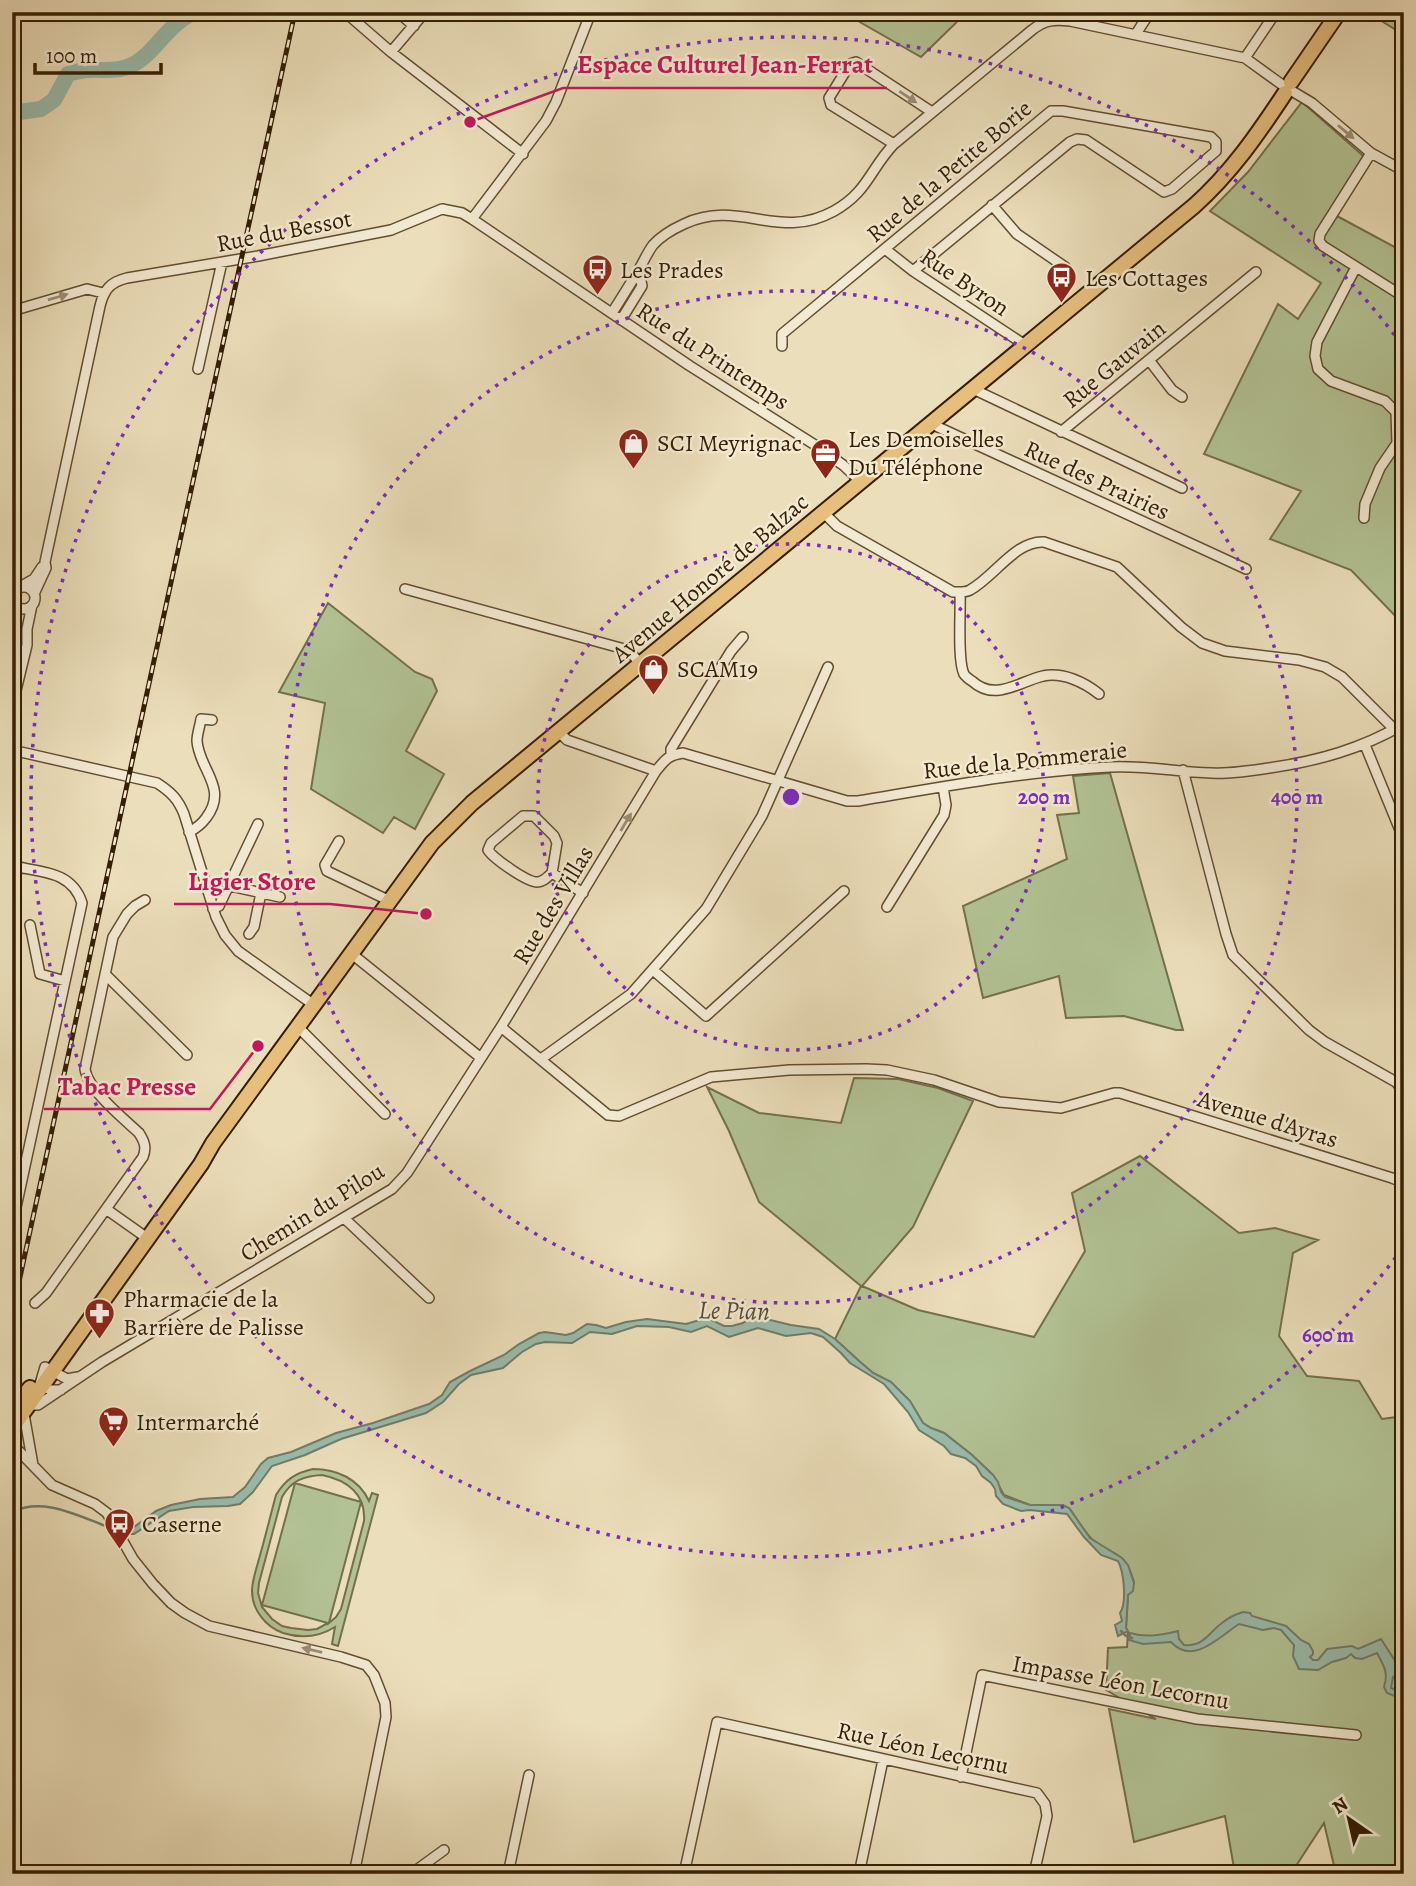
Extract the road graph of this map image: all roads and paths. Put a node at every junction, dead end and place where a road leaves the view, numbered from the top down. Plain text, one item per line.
1 (345, 12) edge
2 (398, 12) edge
3 (425, 12) edge
4 (590, 12) edge
5 (1150, 12) edge
6 (1276, 12) edge
7 (1339, 12) edge
8 (414, 26) junction
9 (1136, 34) junction
10 (391, 52) junction
11 (1245, 58) junction
12 (1287, 88) junction
13 (932, 112) junction
14 (894, 144) junction
15 (1371, 153) junction
16 (523, 154) junction
17 (1403, 169) edge
18 (992, 205) junction
19 (472, 219) junction
20 (885, 249) junction
21 (222, 262) junction
22 (1356, 267) junction
23 (639, 270) junction
24 (913, 271) junction
25 (1256, 272) dead end
26 (1066, 281) dead end
27 (103, 293) junction
28 (1404, 297) edge
29 (12, 311) edge
30 (612, 313) junction
31 (621, 320) junction
32 (1025, 345) junction
33 (782, 346) dead end
34 (1149, 360) junction
35 (198, 369) dead end
36 (973, 389) junction
37 (1182, 397) dead end
38 (933, 423) junction
39 (1061, 432) junction
40 (1400, 446) edge
41 (861, 482) junction
42 (1182, 488) dead end
43 (824, 513) junction
44 (1364, 518) dead end
45 (45, 562) junction
46 (1246, 569) dead end
47 (17, 588) edge
48 (405, 589) dead end
49 (960, 592) junction
50 (34, 594) junction
51 (15, 605) edge
52 (32, 605) junction
53 (27, 629) junction
54 (743, 637) dead end
55 (641, 664) junction
56 (828, 667) dead end
57 (1099, 694) dead end
58 (12, 707) edge
59 (212, 720) dead end
60 (1404, 724) edge
61 (1395, 730) junction
62 (559, 732) junction
63 (1365, 745) junction
64 (12, 750) edge
65 (671, 754) junction
66 (1183, 770) junction
67 (656, 771) junction
68 (778, 781) junction
69 (943, 787) junction
70 (258, 824) dead end
71 (189, 832) junction
72 (1404, 840) edge
73 (339, 841) dead end
74 (12, 866) edge
75 (552, 873) junction
76 (230, 886) junction
77 (844, 891) dead end
78 (583, 892) junction
79 (261, 893) junction
80 (280, 897) dead end
81 (145, 900) dead end
82 (390, 901) junction
83 (887, 907) dead end
84 (213, 909) junction
85 (30, 925) dead end
86 (249, 934) dead end
87 (352, 954) junction
88 (653, 970) junction
89 (105, 974) junction
90 (65, 981) junction
91 (314, 1005) junction
92 (298, 1027) junction
93 (501, 1027) junction
94 (187, 1055) dead end
95 (481, 1058) junction
96 (541, 1059) junction
97 (1402, 1085) edge
98 (385, 1114) dead end
99 (12, 1167) edge
100 (24, 1169) junction
101 (1404, 1184) edge
102 (106, 1209) junction
103 (14, 1210) edge
104 (344, 1218) junction
105 (12, 1226) edge
106 (144, 1236) junction
107 (429, 1298) dead end
108 (35, 1303) dead end
109 (49, 1369) junction
110 (83, 1375) junction
111 (42, 1385) junction
112 (62, 1390) junction
113 (19, 1410) edge
114 (12, 1428) edge
115 (12, 1444) edge
116 (33, 1467) junction
117 (1356, 1735) dead end
118 (883, 1760) junction
119 (529, 1775) dead end
120 (961, 1777) junction
121 (444, 1850) dead end
122 (354, 1874) edge
123 (411, 1874) edge
124 (508, 1874) edge
125 (684, 1874) edge
126 (859, 1874) edge
127 (1034, 1874) edge

1 - 10 street
2 - 8 street
3 - 8 street
4 - 16 street
5 - 9 street
6 - 11 street
7 - 12 main road, Avenue Honoré de Balzac
8 - 10 street
9 - 11 street
9 - 13 street
10 - 16 street
11 - 12 street
12 -> 15 street
12 - 32 main road, Avenue Honoré de Balzac
13 - 14 street
14 -> 13 street
14 - 23 street
15 - 17 street
15 - 22 street
16 - 19 street
18 - 20 street, Rue de la Petite Borie
18 - 24 street
18 - 26 street
19 - 21 street, Rue du Bessot
19 - 30 street, Rue du Printemps
20 - 24 street, Rue Byron
20 - 33 street, Rue de la Petite Borie
21 - 27 street, Rue du Bessot
21 - 35 street
22 - 28 street
22 - 40 street
23 - 30 street
23 - 31 street
24 - 32 street, Rue Byron
25 - 34 street, Rue Gauvain
29 -> 27 street
27 - 45 street
30 - 31 street, Rue du Printemps
31 - 41 street, Rue du Printemps
32 - 36 main road, Avenue Honoré de Balzac
34 - 37 street
34 - 39 street, Rue Gauvain
36 - 38 main road, Avenue Honoré de Balzac
36 - 39 street
38 - 41 main road, Avenue Honoré de Balzac
38 - 46 street, Rue des Prairies
39 - 42 street
40 - 44 street
41 - 43 main road, Avenue Honoré de Balzac
43 - 49 street
43 - 55 main road, Avenue Honoré de Balzac
45 - 47 street
45 - 50 street
47 - 50 street
47 - 51 street
48 - 55 street
49 - 57 street
49 - 61 street
50 - 52 street
51 - 52 street
51 - 53 street
52 - 53 street
53 - 58 street
54 - 65 street
55 - 62 main road, Avenue Honoré de Balzac
56 - 68 street
59 - 71 street
60 - 61 street, Rue de la Pommeraie
61 - 63 street, Rue de la Pommeraie
62 - 67 street
62 - 82 main road, Avenue Honoré de Balzac
63 - 66 street, Rue de la Pommeraie
63 - 72 street
64 - 71 street
65 - 67 street
65 - 68 street, Rue de la Pommeraie
66 - 69 street, Rue de la Pommeraie
66 - 97 street
78 -> 67 street, Rue des Villas
68 - 69 street, Rue de la Pommeraie
68 - 88 street
69 - 83 street
70 - 76 street
71 - 84 street
73 - 82 street
74 - 90 street
75 - 75 street
75 - 78 street
76 - 79 street
76 - 84 street
77 - 88 street
78 - 93 street, Rue des Villas
79 - 80 street
79 - 86 street
81 - 89 street
82 - 87 main road, Avenue Honoré de Balzac
84 - 91 street
85 - 90 street
87 - 91 main road, Avenue Honoré de Balzac
87 - 95 street
88 - 96 street
89 - 94 street
89 - 102 street
90 - 100 street
91 - 92 main road, Avenue Honoré de Balzac
92 - 98 street
92 - 106 main road, Avenue Honoré de Balzac
93 - 95 street, Rue des Villas
93 - 96 street
95 - 104 street, Chemin du Pilou
96 - 101 street, Avenue d'Ayras
99 - 100 street
100 - 103 street
102 - 106 street
102 - 108 street
103 - 105 street
104 - 107 street
104 - 110 street, Chemin du Pilou
106 - 109 main road, Avenue Honoré de Balzac
109 - 110 street
109 - 111 main road, Avenue Honoré de Balzac
109 - 113 main road, Avenue Honoré de Balzac
110 - 112 street, Chemin du Pilou
111 - 112 street
111 - 113 main road, Avenue Honoré de Balzac
112 - 113 street, Chemin du Pilou
113 - 114 main road
113 - 116 street
115 - 116 street
122 -> 116 street
117 - 120 street, Impasse Léon Lecornu
118 - 120 street, Rue Léon Lecornu
118 - 125 street, Rue Léon Lecornu
118 - 126 street
119 - 124 street
120 - 127 street, Rue Léon Lecornu
121 - 123 street

